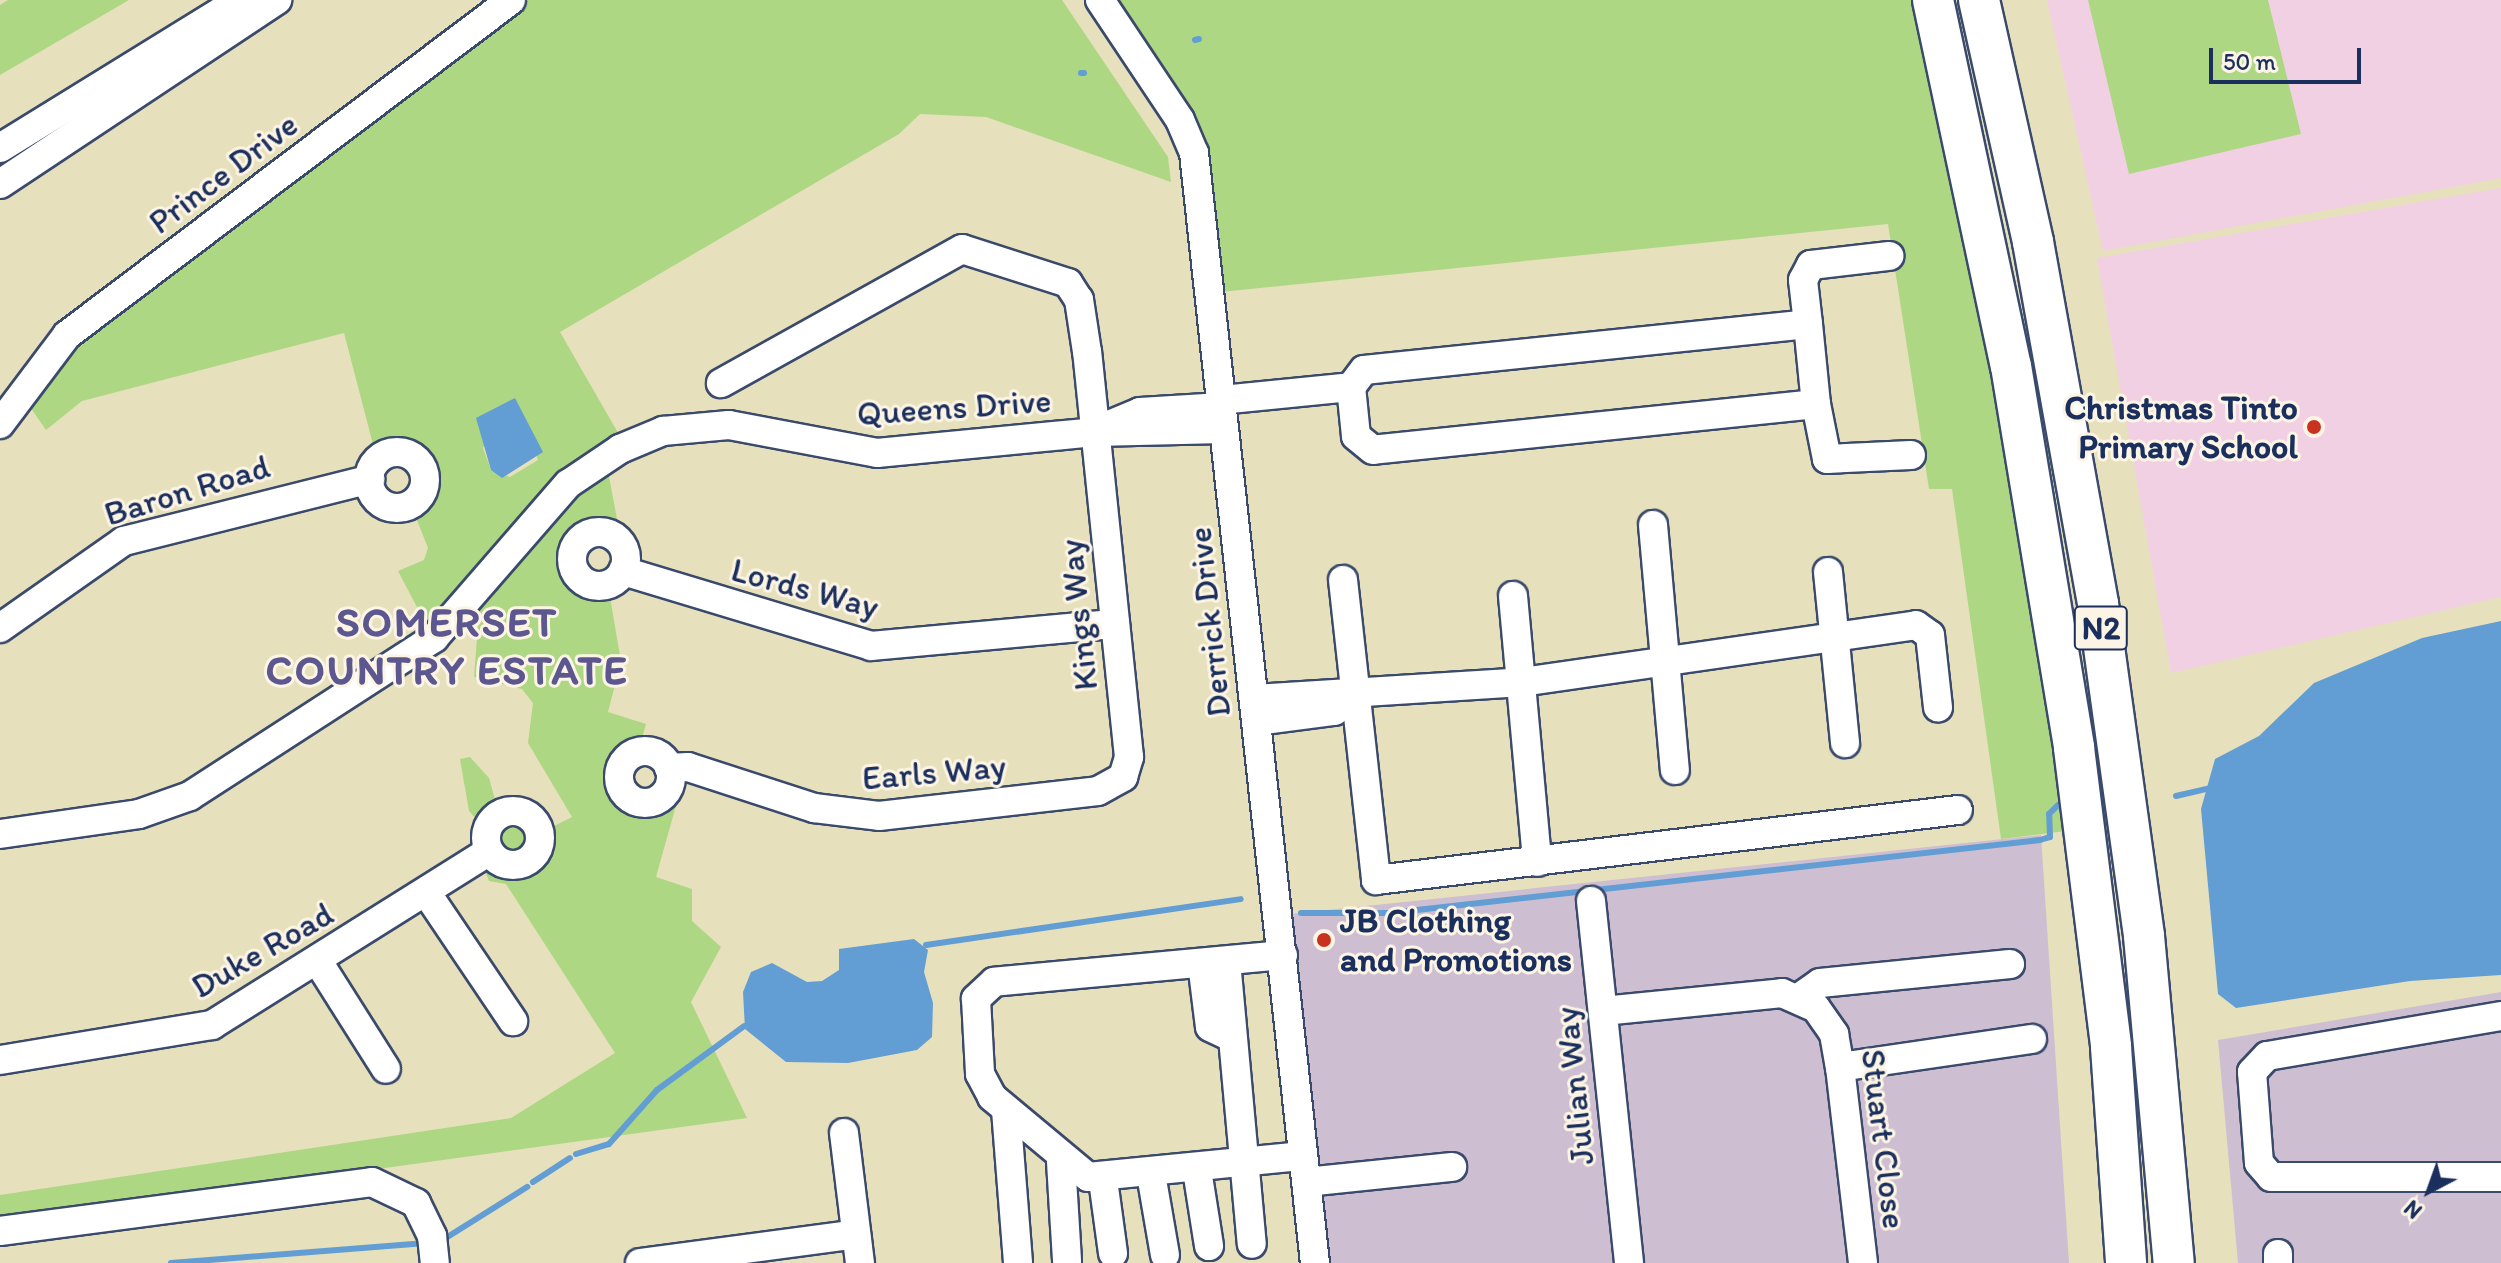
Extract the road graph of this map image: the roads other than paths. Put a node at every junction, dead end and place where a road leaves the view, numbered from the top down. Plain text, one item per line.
1 (240, 0) edge
2 (277, 0) edge
3 (511, 0) edge
4 (1100, 0) edge
5 (1933, 0) edge
6 (1979, 0) edge
7 (0, 148) edge
8 (0, 184) edge
9 (1889, 256) dead end
10 (1808, 324) junction
11 (721, 383) dead end
12 (1351, 387) junction
13 (1816, 404) junction
14 (1222, 412) junction
15 (0, 424) edge
16 (1094, 432) junction
17 (1911, 455) dead end
18 (370, 479) dead end
19 (1653, 525) dead end
20 (623, 571) dead end
21 (1828, 572) dead end
22 (1343, 580) dead end
23 (1513, 596) dead end
24 (1115, 624) junction
25 (0, 628) edge
26 (1833, 635) junction
27 (1665, 663) junction
28 (1522, 682) junction
29 (1356, 696) junction
30 (1938, 708) dead end
31 (1255, 710) junction
32 (1845, 743) dead end
33 (669, 768) dead end
34 (1675, 770) dead end
35 (1114, 785) joint
36 (1958, 810) dead end
37 (0, 834) edge
38 (489, 851) dead end
39 (1537, 862) junction
40 (426, 892) junction
41 (1591, 901) dead end
42 (1283, 955) junction
43 (1214, 962) junction
44 (319, 963) junction
45 (2010, 964) dead end
46 (1800, 997) junction
47 (1603, 1011) junction
48 (2501, 1016) edge
49 (513, 1021) dead end
50 (2032, 1039) dead end
51 (0, 1060) edge
52 (1840, 1067) junction
53 (386, 1069) dead end
54 (1006, 1110) junction
55 (844, 1133) dead end
56 (1061, 1162) junction
57 (1243, 1165) junction
58 (1452, 1167) dead end
59 (1305, 1169) junction
60 (1197, 1170) junction
61 (1151, 1174) junction
62 (2501, 1177) edge
63 (1103, 1180) junction
64 (0, 1231) edge
65 (856, 1234) junction
66 (1252, 1244) dead end
67 (1209, 1246) dead end
68 (1113, 1253) dead end
69 (1165, 1255) dead end
70 (1067, 1261) dead end
71 (435, 1263) edge
72 (640, 1263) edge
73 (860, 1263) edge
74 (1018, 1263) edge
75 (1315, 1263) edge
76 (1629, 1263) edge
77 (1863, 1263) edge
78 (2126, 1263) edge
79 (2174, 1263) edge

1 - 7 street
2 - 8 street
3 - 15 street, Prince Drive
4 - 14 street, Derrick Drive
5 - 78 highway, N2
6 - 79 highway, N2
9 - 10 street
10 - 12 street
10 - 13 street
11 - 16 street, Kings Way
12 - 13 street
12 - 14 street, Queens Drive
13 - 17 street
14 - 16 street, Queens Drive
14 - 31 street, Derrick Drive
16 - 24 street, Kings Way
16 - 37 street, Queens Drive
18 - 25 street, Baron Road
19 - 27 street
20 - 24 street, Lords Way
21 - 26 street
22 - 29 street
23 - 28 street
24 - 35 street, Kings Way
26 - 27 street
26 - 30 street
26 - 32 street
27 - 28 street
27 - 34 street
28 - 29 street
28 - 39 street
29 - 31 street
29 - 39 street
31 - 42 street, Derrick Drive
33 - 35 street, Earls Way
36 - 39 street
38 - 40 street, Duke Road
40 - 44 street, Duke Road
40 - 49 street
41 - 47 street, Julian Way
42 - 43 street
42 - 59 street, Derrick Drive
43 - 54 street
43 - 57 street
44 - 51 street, Duke Road
44 - 53 street
45 - 46 street
46 - 47 street
46 - 52 street, Stuart Close
47 - 76 street, Julian Way
48 - 62 street
50 - 52 street
52 - 77 street, Stuart Close
54 - 56 street
54 - 74 street
55 - 65 street
56 - 63 street
56 - 70 street
57 - 59 street
57 - 60 street
57 - 66 street
58 - 59 street
59 - 75 street, Derrick Drive
60 - 61 street
60 - 67 street
61 - 63 street
61 - 69 street
63 - 68 street
64 - 71 street
65 - 72 street
65 - 73 street

